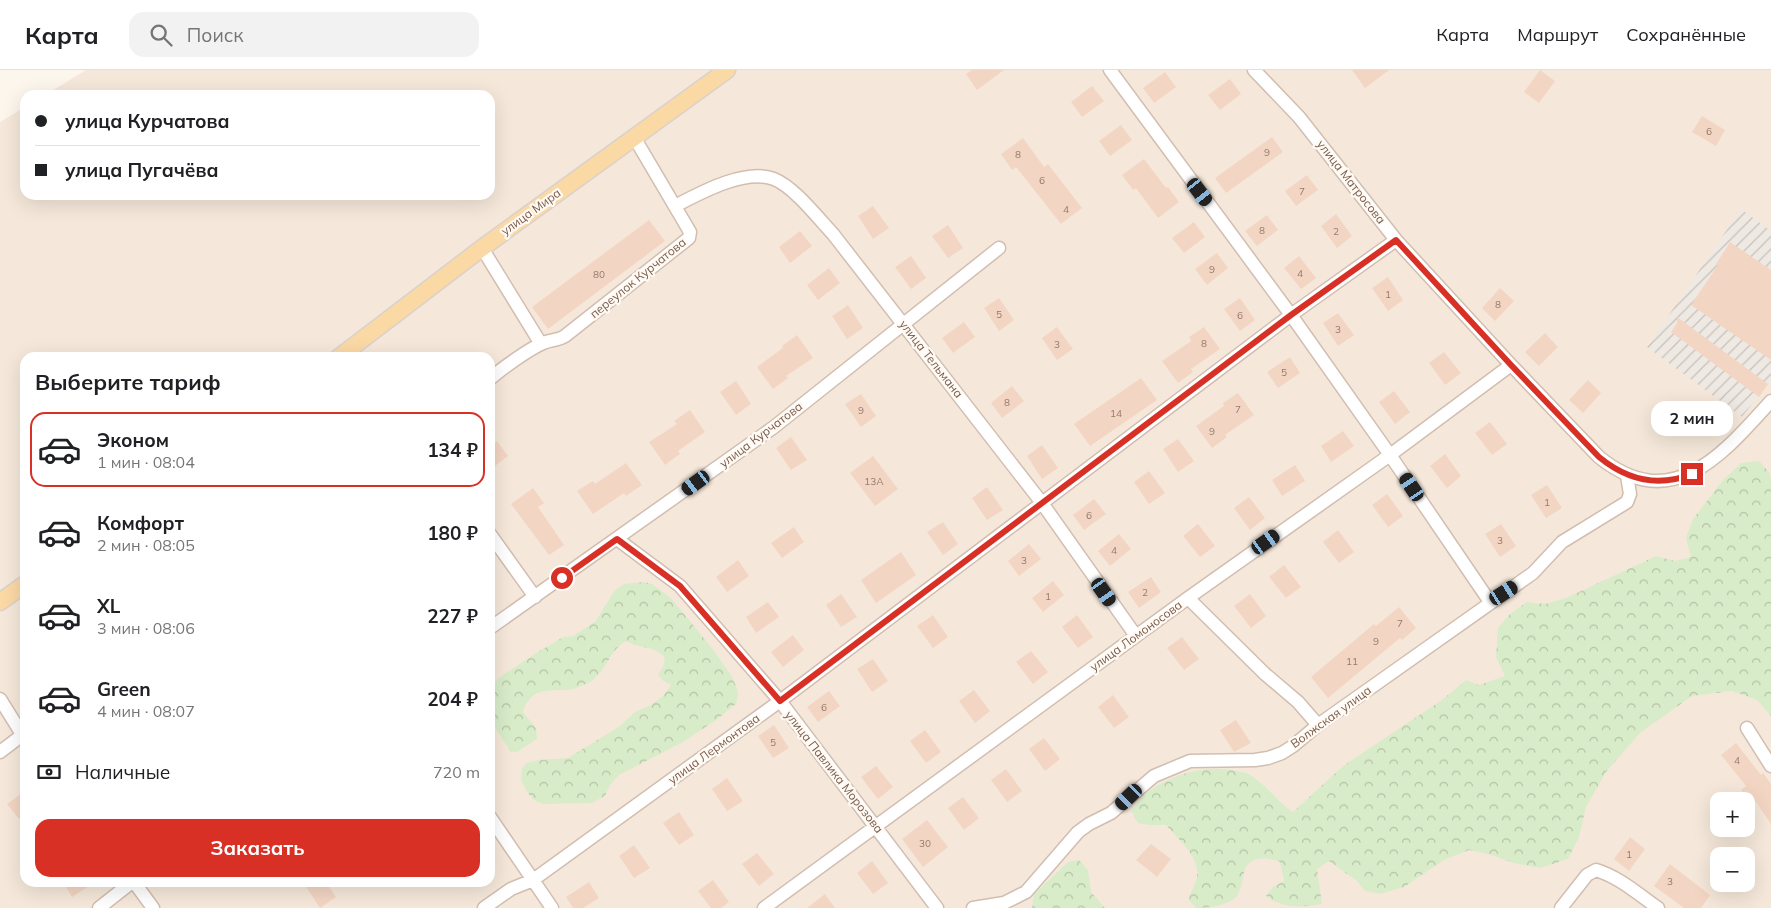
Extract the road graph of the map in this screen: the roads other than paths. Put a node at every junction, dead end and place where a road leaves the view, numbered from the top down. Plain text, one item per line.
1 (727, 70) edge
2 (1110, 70) edge
3 (1254, 70) edge
4 (634, 137) junction
5 (675, 206) junction
6 (1396, 240) junction
7 (482, 248) junction
8 (1000, 248) dead end
9 (1291, 315) junction
10 (904, 323) junction
11 (541, 344) junction
12 (356, 352) edge
13 (1511, 365) junction
14 (495, 376) edge
15 (1771, 401) edge
16 (1390, 454) junction
17 (1627, 476) junction
18 (1042, 503) junction
19 (617, 539) junction
20 (495, 541) edge
21 (20, 588) edge
22 (535, 598) junction
23 (1188, 598) junction
24 (0, 602) edge
25 (1490, 602) junction
26 (495, 625) edge
27 (1136, 636) junction
28 (0, 699) edge
29 (780, 701) junction
30 (1318, 724) junction
31 (1747, 728) dead end
32 (20, 730) edge
33 (20, 739) edge
34 (0, 752) edge
35 (1771, 766) edge
36 (495, 824) edge
37 (876, 826) junction
38 (533, 880) junction
39 (126, 887) edge
40 (137, 887) edge
41 (99, 908) edge
42 (152, 908) edge
43 (484, 908) edge
44 (552, 908) edge
45 (764, 908) edge
46 (937, 908) edge
47 (973, 908) edge
48 (1561, 908) edge
49 (1658, 908) edge

1 - 4 main road, улица Мира
2 - 9 street
3 - 6 street, улица Матросова
4 - 5 street, переулок Курчатова
4 - 7 main road, улица Мира
5 - 10 street, улица Тельмана
5 - 11 street, переулок Курчатова
6 - 9 street, улица Лермонтова
6 - 13 street, улица Матросова
7 - 11 street
7 - 12 main road, улица Мира
8 - 10 street, улица Курчатова
9 - 16 street
9 - 18 street, улица Лермонтова
10 - 18 street, улица Тельмана
10 - 19 street, улица Курчатова
11 - 14 street, переулок Курчатова
13 - 16 street, улица Ломоносова
13 - 17 street, улица Матросова
15 - 17 street, улица Матросова
16 - 23 street, улица Ломоносова
16 - 25 street
17 - 25 street, Волжская улица
18 - 27 street, улица Тельмана
18 - 29 street, улица Лермонтова
19 - 22 street, улица Курчатова
19 - 29 street, улица Павлика Морозова
20 - 22 street
21 - 24 main road
22 - 26 street, улица Курчатова
23 - 27 street, улица Ломоносова
23 - 30 street
25 - 30 street, Волжская улица
27 - 37 street, улица Ломоносова
28 - 32 street
29 - 37 street, улица Павлика Морозова
29 - 38 street, улица Лермонтова
30 - 47 street, Волжская улица
31 - 35 street
33 - 34 street
36 - 38 street
37 - 45 street, улица Ломоносова
37 - 46 street, улица Павлика Морозова
38 - 43 street, улица Лермонтова
38 - 44 street
39 - 41 street
40 - 42 street
48 - 49 street

